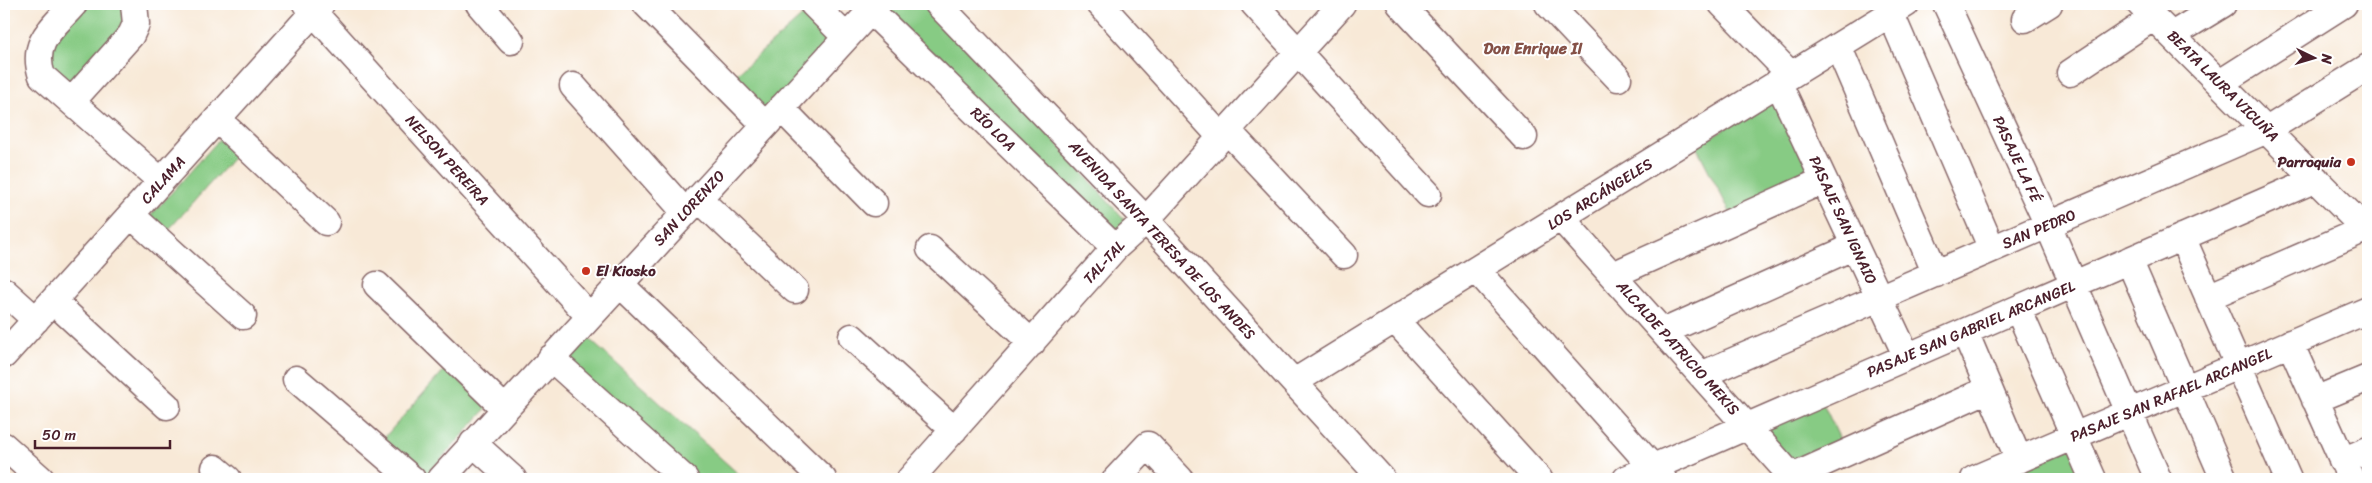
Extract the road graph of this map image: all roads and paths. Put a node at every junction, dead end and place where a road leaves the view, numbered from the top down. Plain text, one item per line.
1 (74, 4) edge
2 (134, 4) edge
3 (478, 4) edge
4 (646, 4) edge
5 (813, 4) edge
6 (938, 4) edge
7 (1100, 4) edge
8 (1254, 4) edge
9 (1342, 4) edge
10 (1400, 4) edge
11 (1548, 4) edge
12 (1722, 4) edge
13 (1946, 4) edge
14 (2049, 4) edge
15 (2223, 4) edge
16 (2344, 4) edge
17 (313, 7) edge
18 (874, 7) edge
19 (1898, 8) edge
20 (2147, 10) edge
21 (2025, 19) dead end
22 (2172, 35) junction
23 (846, 37) junction
24 (511, 41) dead end
25 (1838, 46) junction
26 (1298, 52) junction
27 (2368, 67) edge
28 (2070, 73) dead end
29 (1618, 78) dead end
30 (1785, 79) junction
31 (2220, 83) junction
32 (573, 86) dead end
33 (72, 102) junction
34 (773, 116) junction
35 (218, 119) junction
36 (2267, 130) junction
37 (1224, 134) junction
38 (1524, 137) dead end
39 (2316, 179) junction
40 (1824, 180) junction
41 (161, 181) junction
42 (1428, 194) dead end
43 (874, 203) dead end
44 (691, 205) junction
45 (131, 215) junction
46 (1561, 218) junction
47 (1146, 220) junction
48 (326, 222) dead end
49 (2048, 225) junction
50 (2367, 231) edge
51 (2182, 238) junction
52 (1855, 246) junction
53 (1115, 248) junction
54 (930, 249) dead end
55 (1992, 249) junction
56 (1344, 255) dead end
57 (2129, 260) junction
58 (1477, 270) junction
59 (1936, 274) junction
60 (1612, 275) junction
61 (619, 283) junction
62 (2074, 284) junction
63 (377, 285) dead end
64 (795, 290) dead end
65 (4, 291) edge
66 (2208, 296) junction
67 (1879, 298) junction
68 (2018, 309) junction
69 (2368, 310) edge
70 (44, 311) junction
71 (243, 316) dead end
72 (589, 316) junction
73 (1396, 321) junction
74 (1663, 332) junction
75 (1965, 332) junction
76 (852, 337) dead end
77 (1032, 343) junction
78 (2290, 343) junction
79 (4, 355) edge
80 (1907, 357) junction
81 (551, 358) junction
82 (2238, 366) junction
83 (1701, 375) junction
84 (2368, 378) edge
85 (296, 379) dead end
86 (1294, 382) junction
87 (1989, 389) junction
88 (2184, 389) junction
89 (2315, 400) junction
90 (167, 406) dead end
91 (505, 409) junction
92 (2129, 413) junction
93 (1747, 426) junction
94 (954, 430) junction
95 (2074, 436) junction
96 (473, 444) junction
97 (4, 446) edge
98 (2368, 450) edge
99 (2019, 460) junction
100 (2346, 470) edge
101 (1658, 473) edge
102 (1793, 478) edge
103 (41, 479) edge
104 (412, 479) edge
105 (441, 479) edge
106 (513, 479) edge
107 (685, 479) edge
108 (823, 479) edge
109 (910, 479) edge
110 (1116, 479) edge
111 (1180, 479) edge
112 (1382, 479) edge
113 (1539, 479) edge
114 (1626, 479) edge
115 (1974, 479) edge
116 (2093, 479) edge
117 (2158, 479) edge
118 (2224, 479) edge
119 (2288, 479) edge

1 - 33 street
2 - 33 street
3 - 24 street
4 - 34 street
5 - 23 street
6 - 47 street, AVENIDA SANTA TERESA DE LOS ANDES
7 - 37 street
8 - 26 street
9 - 26 street, TAL-TAL
10 - 38 street
11 - 29 street
12 - 30 street, PASAJE SAN IGNAIO
13 - 49 street, PASAJE LA FÉ
14 - 21 street
15 - 22 street
16 - 31 street
17 - 35 street, CALAMA
17 - 72 street, NELSON PEREIRA
18 - 23 street, SAN LORENZO
18 - 53 street, RÍO LOA
19 - 25 street, LOS ARCÁNGELES
19 - 55 street
20 - 22 street, BEATA LAURA VICUÑA
20 - 28 street
22 - 31 street, BEATA LAURA VICUÑA
23 - 34 street, SAN LORENZO
25 - 30 street, LOS ARCÁNGELES
25 - 59 street
26 - 37 street, TAL-TAL
26 - 42 street
27 - 36 street, SAN PEDRO
30 - 40 street, PASAJE SAN IGNAIO
30 - 46 street, LOS ARCÁNGELES
31 - 36 street, BEATA LAURA VICUÑA
32 - 44 street
33 - 41 street
34 - 43 street
34 - 44 street, SAN LORENZO
35 - 41 street, CALAMA
35 - 48 street
36 - 39 street, BEATA LAURA VICUÑA
36 - 49 street, SAN PEDRO
37 - 47 street, TAL-TAL
37 - 56 street
39 - 50 street, BEATA LAURA VICUÑA
39 - 51 street, PASAJE SAN GABRIEL ARCANGEL
40 - 52 street, PASAJE SAN IGNAIO
40 - 60 street
41 - 45 street, CALAMA
44 - 61 street, SAN LORENZO
44 - 64 street
45 - 70 street, CALAMA
45 - 71 street
46 - 58 street, LOS ARCÁNGELES
46 - 60 street, ALCALDE PATRICIO MEKIS
47 - 53 street, TAL-TAL
47 - 86 street, AVENIDA SANTA TERESA DE LOS ANDES
49 - 55 street, SAN PEDRO
49 - 62 street, PASAJE LA FÉ
50 - 66 street
51 - 57 street, PASAJE SAN GABRIEL ARCANGEL
51 - 66 street
52 - 67 street, PASAJE SAN IGNAIO
52 - 74 street
53 - 77 street, TAL-TAL
54 - 77 street
55 - 59 street, SAN PEDRO
57 - 62 street, PASAJE SAN GABRIEL ARCANGEL
57 - 88 street
58 - 73 street, LOS ARCÁNGELES
58 - 101 street
59 - 67 street, SAN PEDRO
60 - 74 street, ALCALDE PATRICIO MEKIS
61 - 72 street, SAN LORENZO
61 - 108 street
62 - 68 street, PASAJE SAN GABRIEL ARCANGEL
62 - 92 street, PASAJE LA FÉ
63 - 91 street
65 - 70 street
66 - 82 street
67 - 80 street, PASAJE SAN IGNAIO
67 - 83 street, SAN PEDRO
68 - 75 street, PASAJE SAN GABRIEL ARCANGEL
68 - 95 street
69 - 78 street, PASAJE SAN RAFAEL ARCANGEL
70 - 79 street, CALAMA
70 - 90 street
72 - 81 street, SAN LORENZO
73 - 86 street, LOS ARCÁNGELES
73 - 113 street
74 - 83 street, ALCALDE PATRICIO MEKIS
75 - 80 street, PASAJE SAN GABRIEL ARCANGEL
75 - 87 street
76 - 94 street
77 - 94 street, TAL-TAL
78 - 82 street, PASAJE SAN RAFAEL ARCANGEL
78 - 89 street
80 - 93 street, PASAJE SAN GABRIEL ARCANGEL
81 - 91 street, SAN LORENZO
81 - 107 street
82 - 88 street, PASAJE SAN RAFAEL ARCANGEL
82 - 119 street
83 - 93 street, ALCALDE PATRICIO MEKIS
84 - 89 street
85 - 104 street
86 - 112 street, AVENIDA SANTA TERESA DE LOS ANDES
87 - 99 street
87 - 102 street
88 - 92 street, PASAJE SAN RAFAEL ARCANGEL
88 - 118 street
89 - 100 street
91 - 96 street, SAN LORENZO
92 - 95 street, PASAJE SAN RAFAEL ARCANGEL
92 - 117 street, PASAJE LA FÉ
93 - 101 street, PASAJE SAN GABRIEL ARCANGEL
93 - 102 street, ALCALDE PATRICIO MEKIS
94 - 109 street, TAL-TAL
95 - 99 street, PASAJE SAN RAFAEL ARCANGEL
95 - 116 street
96 - 105 street, SAN LORENZO
96 - 106 street
97 - 103 street
98 - 100 street
99 - 115 street, PASAJE SAN RAFAEL ARCANGEL
101 - 114 street, PASAJE SAN GABRIEL ARCANGEL
110 - 111 street

